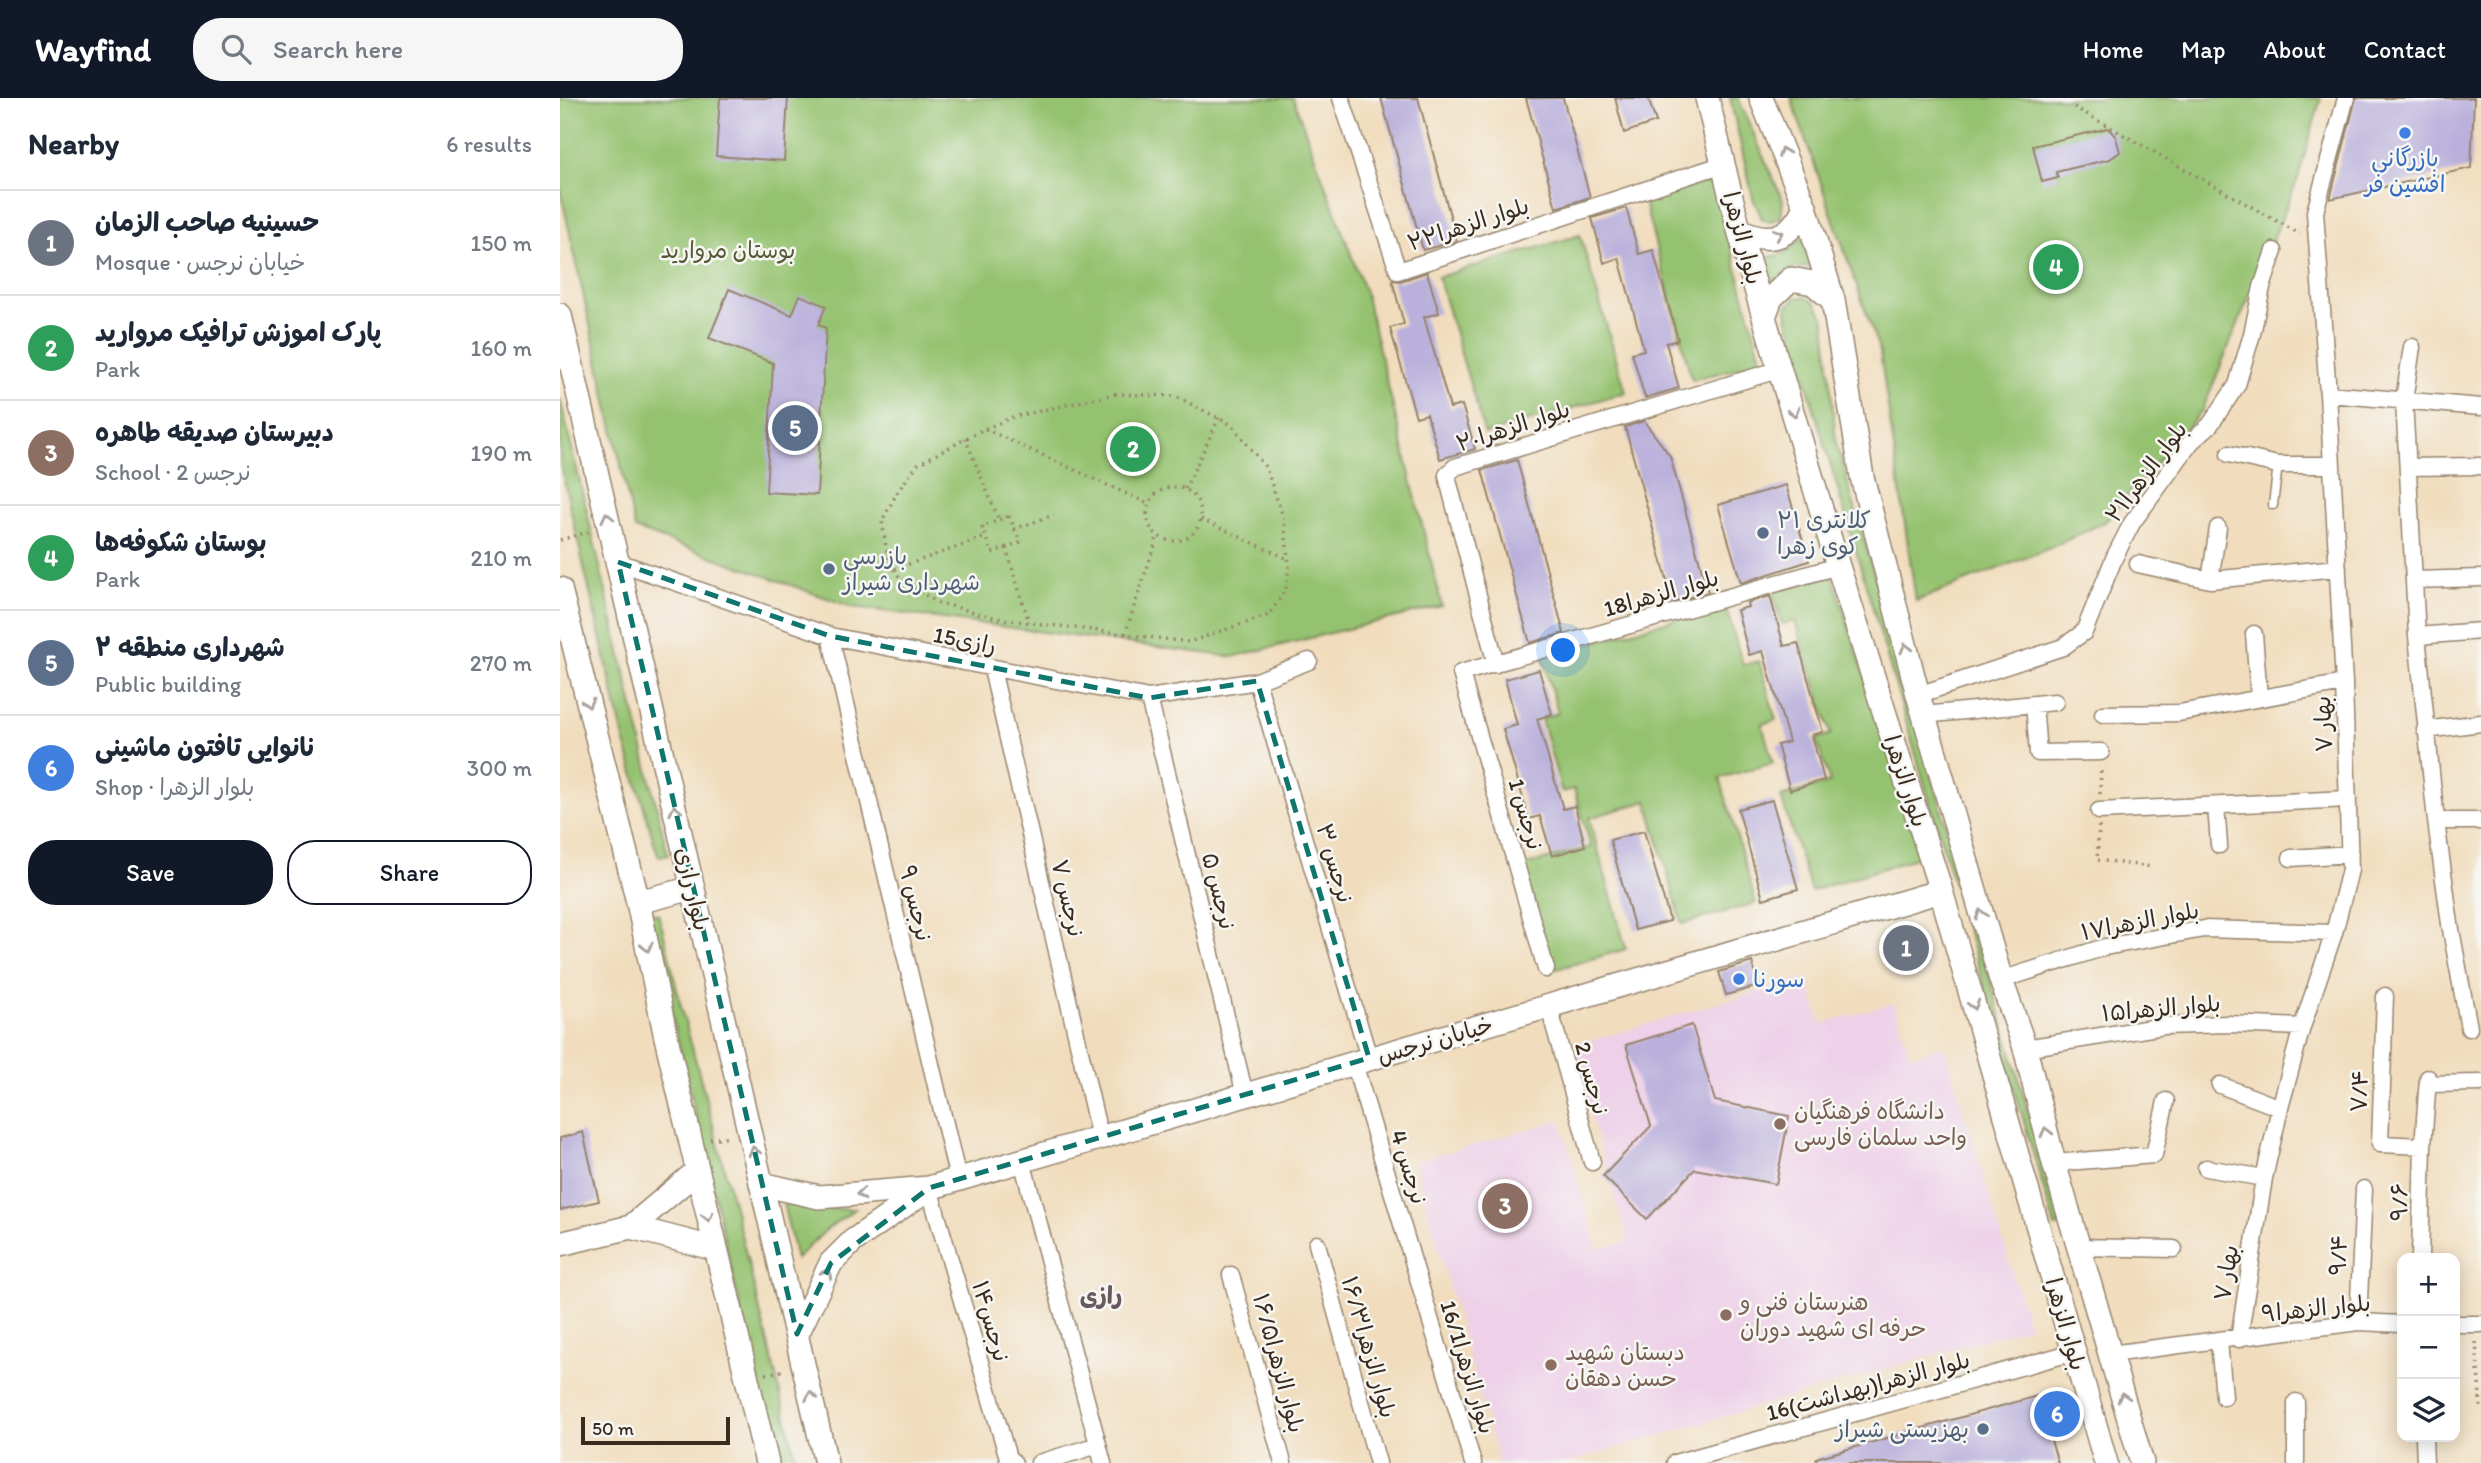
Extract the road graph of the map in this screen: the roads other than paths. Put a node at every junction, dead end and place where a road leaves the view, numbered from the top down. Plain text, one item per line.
1 (1341, 98) edge
2 (1707, 98) edge
3 (1761, 98) edge
4 (2346, 98) edge
5 (1724, 164) junction
6 (1805, 207) junction
7 (1740, 230) junction
8 (2274, 251) dead end
9 (1833, 300) junction
10 (560, 315) edge
11 (1765, 317) junction
12 (2412, 346) dead end
13 (1781, 369) junction
14 (2328, 394) junction
15 (2404, 400) junction
16 (2481, 407) edge
17 (2229, 454) dead end
18 (2332, 465) junction
19 (2278, 466) junction
20 (2481, 466) edge
21 (2408, 467) junction
22 (2273, 505) dead end
23 (2218, 528) dead end
24 (618, 562) junction
25 (2138, 564) dead end
26 (1838, 566) junction
27 (2337, 568) junction
28 (2481, 578) edge
29 (2210, 580) junction
30 (2414, 580) junction
31 (560, 589) edge
32 (2481, 631) edge
33 (2254, 635) dead end
34 (830, 636) junction
35 (2417, 636) junction
36 (1309, 661) dead end
37 (1496, 664) junction
38 (992, 669) junction
39 (1461, 673) joint
40 (1258, 681) junction
41 (2344, 682) junction
42 (1149, 698) junction
43 (2259, 698) junction
44 (2055, 702) dead end
45 (2034, 704) junction
46 (1921, 705) junction
47 (2103, 714) dead end
48 (2481, 723) edge
49 (2425, 730) junction
50 (2101, 752) dead end
51 (2348, 799) junction
52 (2216, 806) junction
53 (2099, 811) dead end
54 (2436, 821) junction
55 (2481, 821) edge
56 (2219, 845) dead end
57 (2350, 854) junction
58 (2291, 858) dead end
59 (693, 888) junction
60 (1941, 891) junction
61 (638, 902) junction
62 (2334, 933) junction
63 (1546, 968) dead end
64 (2001, 980) junction
65 (2385, 996) dead end
66 (1549, 1007) junction
67 (2302, 1027) junction
68 (2469, 1028) dead end
69 (2025, 1048) junction
70 (1362, 1061) junction
71 (2481, 1083) edge
72 (2220, 1085) dead end
73 (1245, 1095) junction
74 (2166, 1101) dead end
75 (2280, 1108) junction
76 (1100, 1138) junction
77 (2423, 1146) junction
78 (1022, 1161) junction
79 (1592, 1162) dead end
80 (2054, 1163) junction
81 (2206, 1168) dead end
82 (697, 1171) junction
83 (2264, 1178) junction
84 (958, 1179) junction
85 (761, 1184) junction
86 (929, 1188) junction
87 (2364, 1189) dead end
88 (631, 1227) junction
89 (2040, 1236) junction
90 (2077, 1239) junction
91 (560, 1244) edge
92 (1317, 1244) dead end
93 (716, 1249) junction
94 (2174, 1249) dead end
95 (2420, 1253) edge
96 (1231, 1275) dead end
97 (1420, 1283) joint
98 (2358, 1322) junction
99 (2397, 1324) edge
100 (2460, 1324) edge
101 (2478, 1324) edge
102 (797, 1334) junction
103 (2238, 1339) junction
104 (2219, 1342) junction
105 (2074, 1352) junction
106 (2110, 1354) junction
107 (2224, 1397) dead end
108 (2296, 1402) dead end
109 (2424, 1442) edge
110 (1098, 1445) junction
111 (767, 1463) edge
112 (826, 1463) edge
113 (1014, 1463) edge
114 (1039, 1463) edge
115 (1103, 1463) edge
116 (1283, 1463) edge
117 (1378, 1463) edge
118 (1473, 1463) edge
119 (1675, 1463) edge
120 (2106, 1463) edge
121 (2142, 1463) edge
122 (2296, 1463) edge
123 (2425, 1463) edge

1 - 5 street, بلوار الزهرا۲۲
2 - 5 main road, بلوار الزهرا
6 -> 3 main road, بلوار الزهرا
4 - 14 street, بهار ۷
5 - 7 main road, بلوار الزهرا
7 -> 6 main road
6 - 9 main road, بلوار الزهرا
7 - 11 main road, بلوار الزهرا
8 - 46 street, بلوار الزهرا۲۱
9 - 11 main road
46 -> 9 main road, بلوار الزهرا
24 -> 10 main road, بلوار رازی
11 - 13 main road, بلوار الزهرا
12 - 15 street
13 -> 26 main road, بلوار الزهرا
13 - 37 street, بلوار الزهرا۲۰
14 - 15 street
14 - 18 street, بهار ۷
15 - 16 street
15 - 21 street
17 - 19 street
18 - 19 street
18 - 27 street, بهار ۷
19 - 22 lane
20 - 21 street
21 - 30 street
23 - 29 street
24 - 34 street, 15رازی
59 -> 24 main road, بلوار رازی
25 - 29 street
26 - 37 street, 18بلوار الزهرا
26 - 60 main road, بلوار الزهرا
27 - 29 street
27 - 41 street, بهار ۷
28 - 30 street
30 - 35 street
31 -> 61 main road
32 - 35 street
33 - 43 street
34 - 38 street, 15رازی
34 - 84 street, نرجس ۹
35 - 49 street
36 - 40 street, 15رازی
37 - 39 street, 18بلوار الزهرا
38 - 42 street, 15رازی
38 - 76 street, نرجس ۷
39 - 63 street, 1 نرجس
40 - 42 street, 15رازی
40 - 70 street, نرجس ۳
41 - 43 street
41 - 51 street, بهار ۷
42 - 73 street, نرجس ۵
43 - 47 street
44 - 45 street
45 - 46 street
45 - 50 street
64 -> 46 main road, بلوار الزهرا
48 - 49 street
49 - 54 street
51 - 52 street
51 - 57 street, بهار ۷
52 - 53 street
52 - 56 street
54 - 55 street
54 - 68 street
57 - 58 street
57 - 62 street, بهار ۷
59 - 61 main road
85 -> 59 main road, بلوار رازی
60 - 66 main road, خیابان نرجس
60 -> 89 main road, بلوار الزهرا
61 -> 82 main road
62 - 64 street, بلوار الزهرا۱۷
62 - 67 street, بهار ۷
64 - 69 main road, بلوار الزهرا
65 - 77 street, ۷/۴
66 - 70 main road, خیابان نرجس
66 - 79 street, 2 نرجس
67 - 69 street, بلوار الزهرا۱۵
67 - 75 street, بهار ۷
80 -> 69 main road, بلوار الزهرا
70 - 73 main road, خیابان نرجس
70 - 97 street, 4 نرجس
71 - 77 street, ۹/۶
72 - 75 street
73 - 76 main road, خیابان نرجس
74 - 80 street
75 - 83 street, بهار ۷
76 - 78 main road, خیابان نرجس
77 - 95 street, ۹/۶
78 - 84 main road, خیابان نرجس
78 - 110 street
80 - 90 main road, بلوار الزهرا
81 - 83 street
82 - 88 main road
82 -> 93 main road
83 - 103 street, بهار ۷
84 - 86 main road, خیابان نرجس
86 -> 85 main road
85 - 102 main road, بلوار رازی
102 -> 86 main road
86 - 113 street, نرجس۱۴
87 - 98 street, ۹/۴
88 - 91 main road
88 - 93 main road
89 - 90 main road
89 - 105 main road, بلوار الزهرا
90 - 94 street
90 - 106 main road, بلوار الزهرا
92 - 117 street, بلوار الزهرا۱۶/۳
93 - 111 main road
96 - 116 street, بلوار الزهرا۱۶/۵
97 - 118 street, بلوار الزهرا16/1
98 - 99 street, بلوار الزهرا۹
98 - 103 street, بلوار الزهرا۹
100 - 101 street
112 -> 102 main road, بلوار رازی
103 - 104 street, بلوار الزهرا۹
104 - 106 street, بلوار الزهرا۹
104 - 107 street
105 - 119 street, 16بلوار الزهرا(بهداشت)
105 - 120 main road, بلوار الزهرا
121 -> 106 main road, بلوار الزهرا
108 - 122 street
109 - 123 street
110 - 114 street
110 - 115 street

